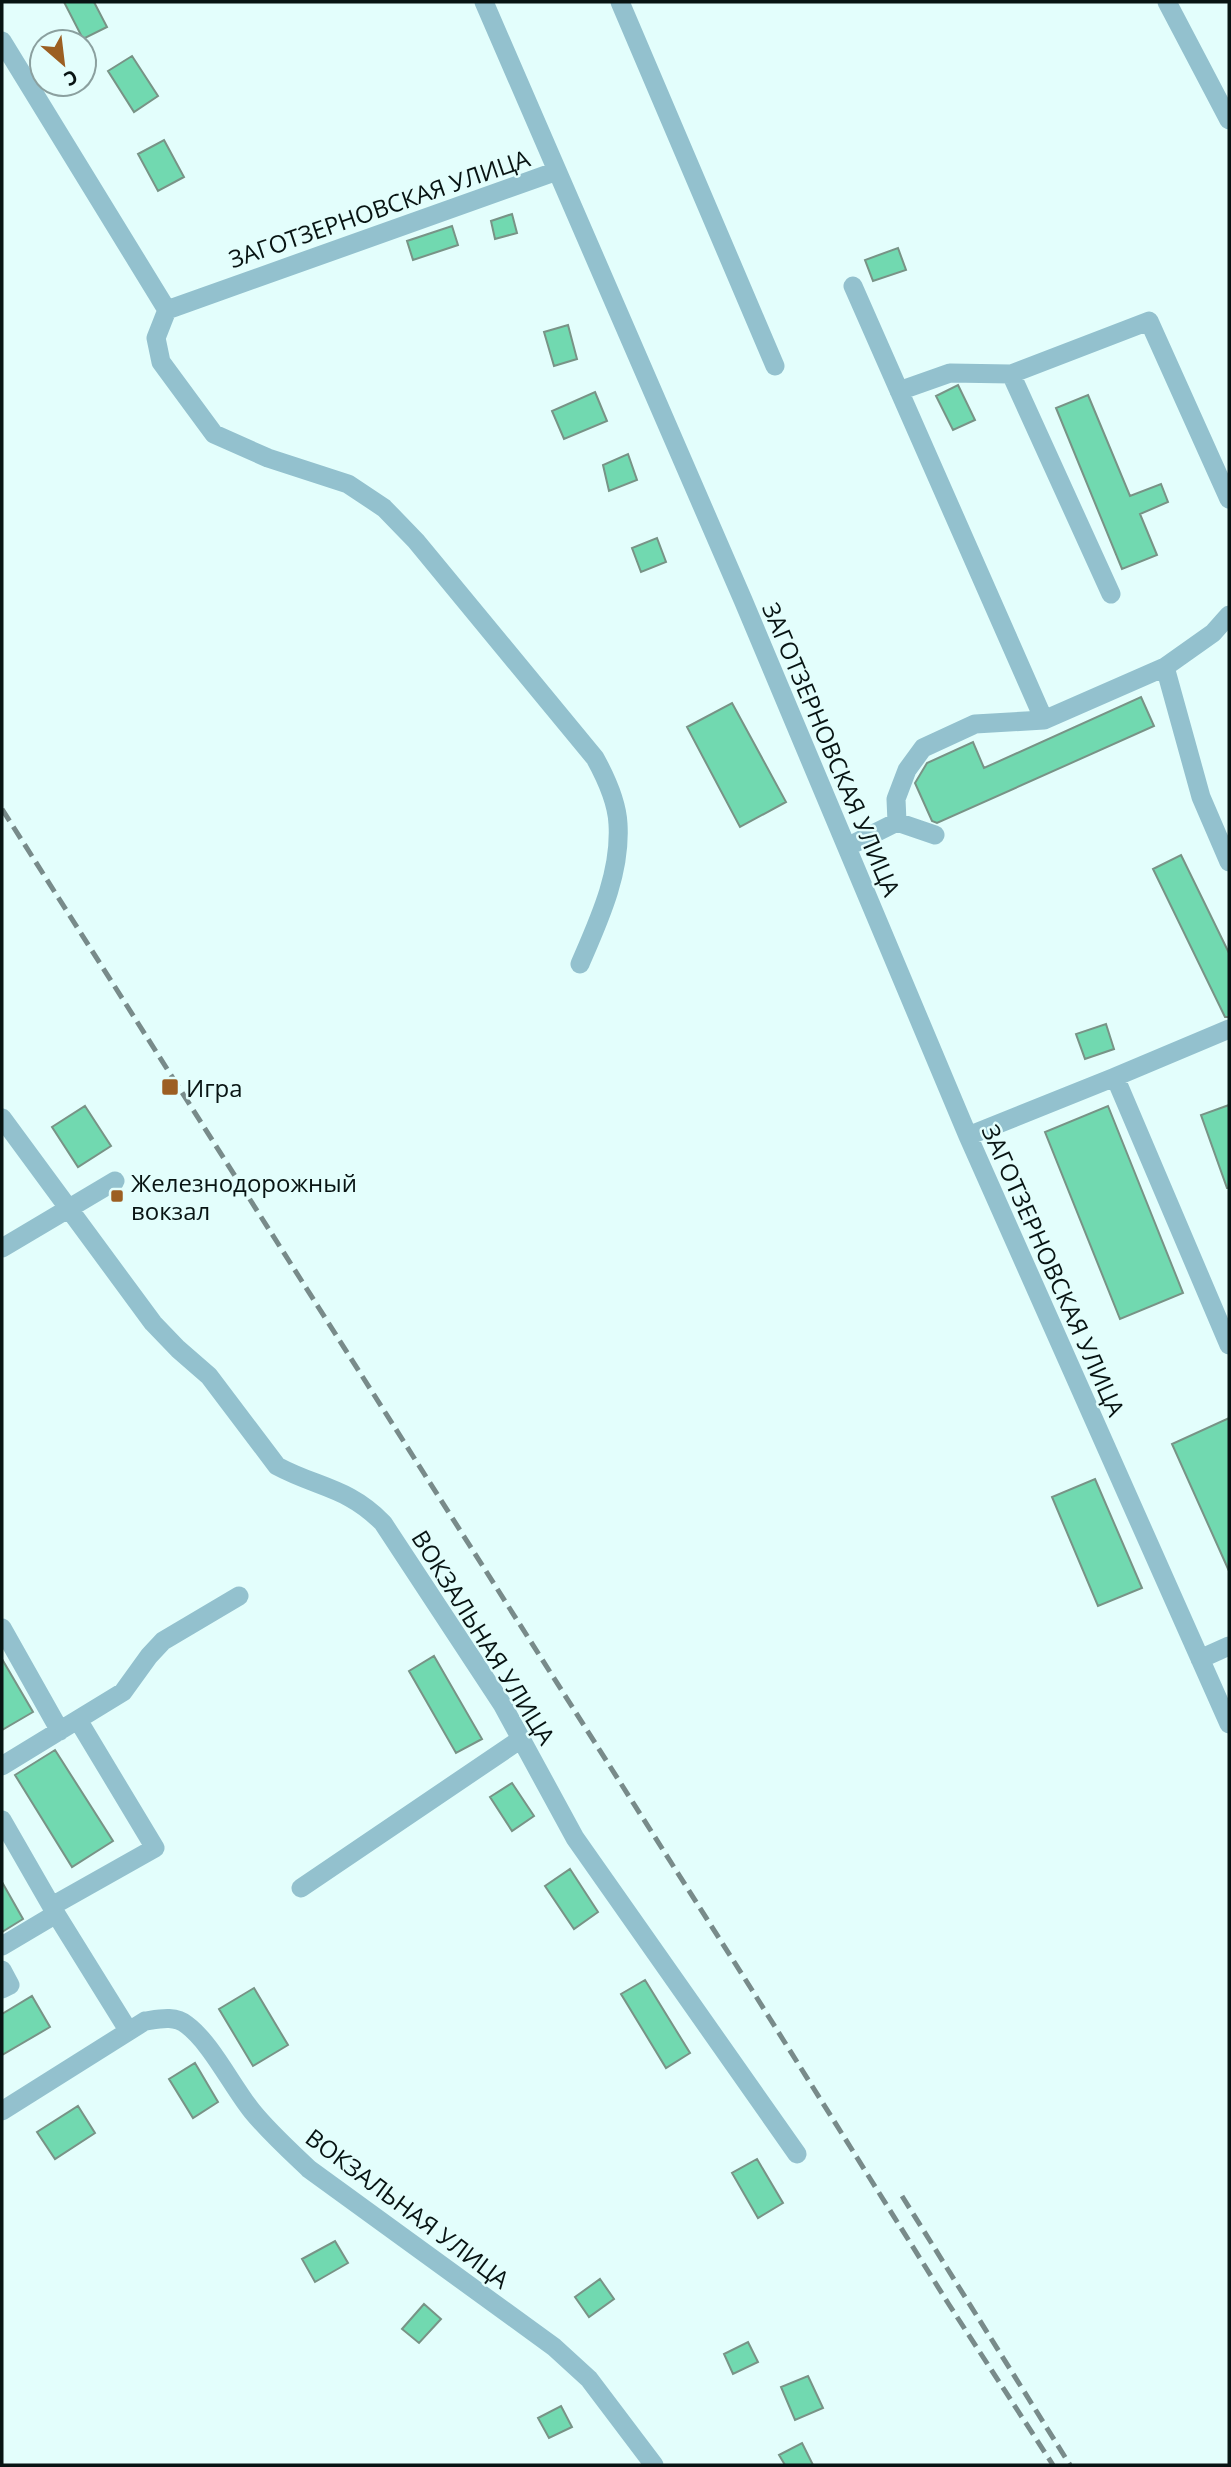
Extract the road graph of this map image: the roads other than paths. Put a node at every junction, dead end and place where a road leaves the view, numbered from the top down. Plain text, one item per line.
1 (484, 2) edge
2 (620, 2) edge
3 (1167, 2) edge
4 (2, 41) edge
5 (1229, 120) edge
6 (557, 171) junction
7 (853, 286) dead end
8 (166, 310) junction
9 (775, 366) dead end
10 (1012, 374) junction
11 (899, 391) junction
12 (1229, 499) edge
13 (1111, 594) dead end
14 (1229, 615) edge
15 (1166, 667) junction
16 (1044, 720) junction
17 (897, 822) junction
18 (935, 835) dead end
19 (847, 847) junction
20 (1229, 862) edge
21 (580, 964) dead end
22 (1229, 1029) edge
23 (1115, 1077) junction
24 (2, 1118) edge
25 (968, 1136) junction
26 (115, 1181) dead end
27 (69, 1208) junction
28 (2, 1248) edge
29 (1229, 1345) edge
30 (239, 1596) dead end
31 (2, 1628) edge
32 (1229, 1646) edge
33 (1200, 1659) junction
34 (78, 1720) junction
35 (1229, 1724) edge
36 (60, 1731) junction
37 (522, 1739) junction
38 (2, 1766) edge
39 (2, 1820) edge
40 (301, 1888) dead end
41 (54, 1910) junction
42 (2, 1946) edge
43 (2, 1970) edge
44 (2, 1989) edge
45 (128, 2030) junction
46 (2, 2110) edge
47 (797, 2154) dead end
48 (654, 2465) edge

1 - 6 street
2 - 9 street
3 - 5 street
4 - 8 street
6 - 8 street, ЗАГОТЗЕРНОВСКАЯ УЛИЦА
6 - 19 street, ЗАГОТЗЕРНОВСКАЯ УЛИЦА
7 - 11 street
8 - 21 street
10 - 11 street
10 - 12 street
10 - 13 street
11 - 16 street
14 - 15 street
15 - 16 street
15 - 20 street
16 - 17 street
17 - 18 street
17 - 19 street
19 - 25 street, ЗАГОТЗЕРНОВСКАЯ УЛИЦА
22 - 23 street
23 - 25 street
23 - 29 street
24 - 27 street, ВОКЗАЛЬНАЯ УЛИЦА
25 - 33 street, ЗАГОТЗЕРНОВСКАЯ УЛИЦА
26 - 27 street
27 - 28 street
27 - 37 street, ВОКЗАЛЬНАЯ УЛИЦА
30 - 34 street
31 - 36 street
32 - 33 street
33 - 35 street, ЗАГОТЗЕРНОВСКАЯ УЛИЦА
34 - 36 street
34 - 41 street
36 - 38 street
37 - 40 street
37 - 47 street, ВОКЗАЛЬНАЯ УЛИЦА
39 - 41 street
41 - 42 street
41 - 45 street
43 - 44 street
45 - 46 street, ВОКЗАЛЬНАЯ УЛИЦА
45 - 48 street, ВОКЗАЛЬНАЯ УЛИЦА

